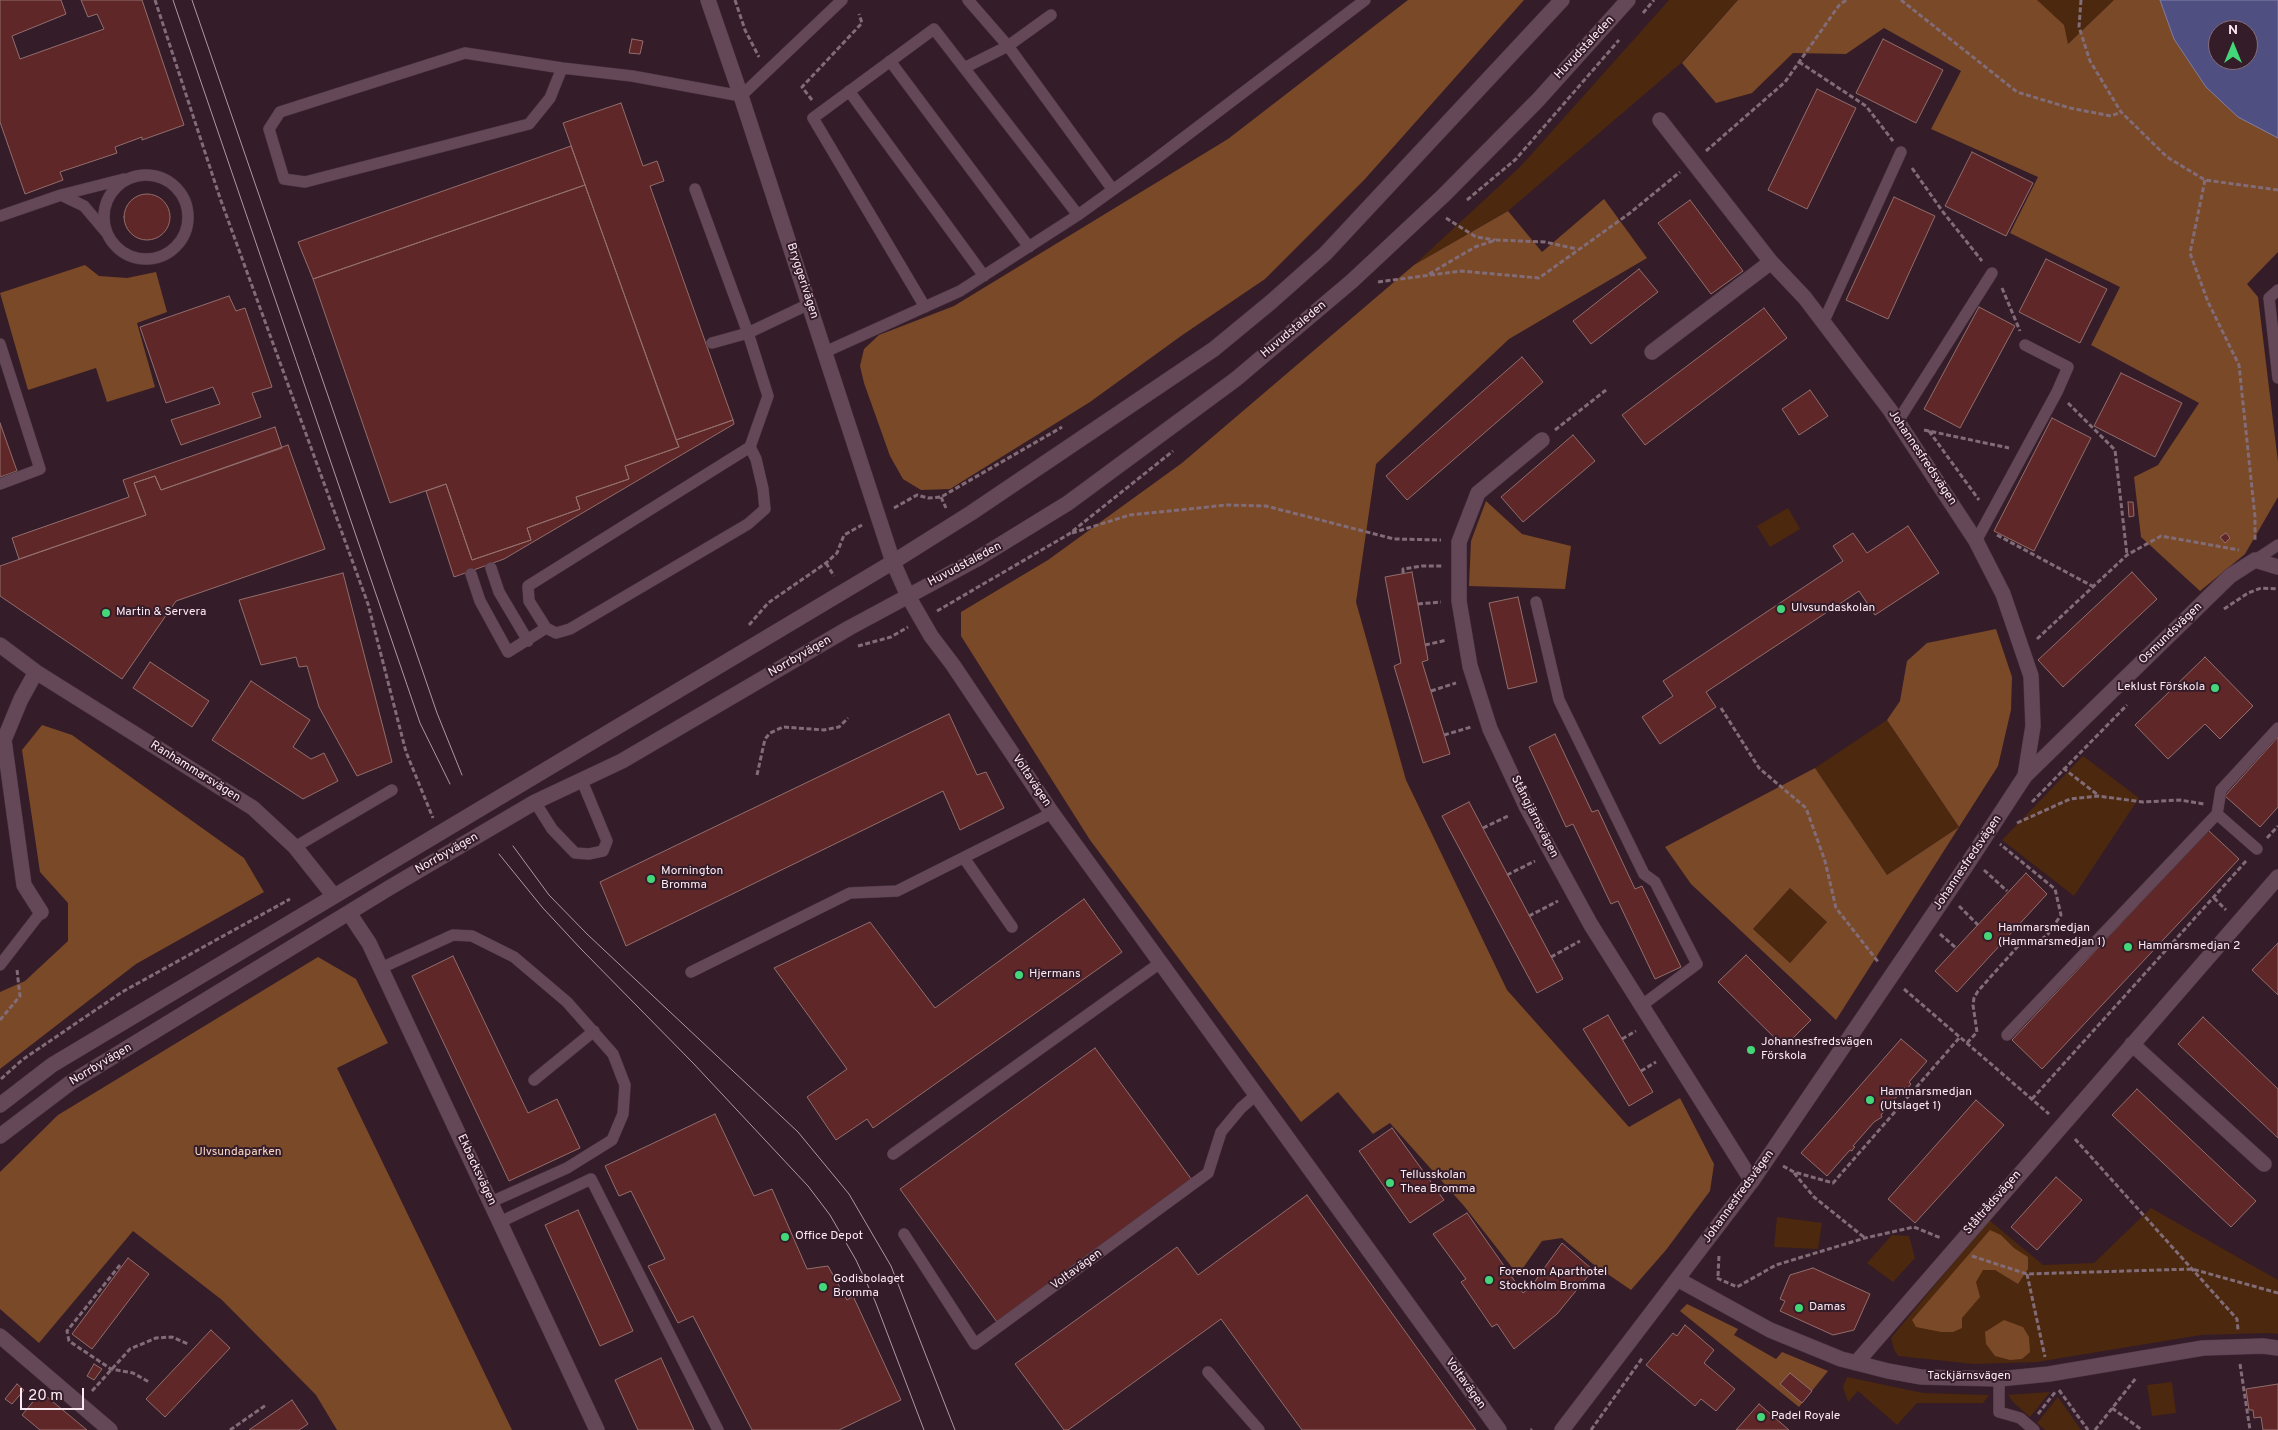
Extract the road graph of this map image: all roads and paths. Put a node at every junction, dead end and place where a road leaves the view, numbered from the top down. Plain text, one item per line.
1 (155, 0) edge
2 (708, 0) edge
3 (735, 0) edge
4 (842, 0) edge
5 (968, 0) edge
6 (1365, 0) edge
7 (1562, 0) edge
8 (1628, 0) edge
9 (1847, 0) edge
10 (1901, 0) edge
11 (2082, 0) edge
12 (858, 14) dead end
13 (1051, 15) dead end
14 (1008, 46) junction
15 (890, 61) junction
16 (1799, 62) junction
17 (562, 68) junction
18 (964, 68) junction
19 (766, 72) junction
20 (849, 91) junction
21 (741, 96) junction
22 (822, 112) junction
23 (2121, 112) junction
24 (1660, 120) dead end
25 (1901, 152) junction
26 (1693, 162) junction
27 (129, 178) junction
28 (2204, 180) junction
29 (695, 189) dead end
30 (1113, 190) junction
31 (2278, 190) edge
32 (61, 195) junction
33 (1078, 215) junction
34 (0, 216) edge
35 (1446, 218) dead end
36 (106, 232) junction
37 (1496, 240) junction
38 (1029, 246) junction
39 (1577, 249) junction
40 (1771, 262) junction
41 (1992, 273) junction
42 (1426, 275) junction
43 (984, 276) junction
44 (1375, 283) dead end
45 (2278, 290) edge
46 (809, 304) junction
47 (925, 307) junction
48 (1823, 323) junction
49 (748, 333) junction
50 (712, 343) dead end
51 (0, 344) edge
52 (2025, 345) joint
53 (825, 352) junction
54 (1652, 352) dead end
55 (2278, 378) edge
56 (1606, 390) dead end
57 (2057, 392) junction
58 (1070, 422) dead end
59 (1899, 423) junction
60 (1929, 431) junction
61 (1542, 440) joint
62 (750, 448) junction
63 (2024, 451) junction
64 (0, 484) edge
65 (917, 495) dead end
66 (1990, 515) junction
67 (1069, 534) dead end
68 (1980, 534) junction
69 (1459, 542) junction
70 (2278, 546) edge
71 (2127, 556) junction
72 (2255, 560) junction
73 (893, 562) junction
74 (1458, 566) junction
75 (2278, 567) edge
76 (491, 568) dead end
77 (1403, 573) dead end
78 (471, 574) dead end
79 (2094, 587) junction
80 (2261, 588) junction
81 (2278, 589) edge
82 (908, 596) junction
83 (1459, 601) junction
84 (1536, 602) dead end
85 (1418, 604) dead end
86 (2217, 616) dead end
87 (546, 628) junction
88 (891, 637) dead end
89 (1465, 637) junction
90 (528, 641) junction
91 (0, 645) edge
92 (1425, 645) dead end
93 (851, 650) dead end
94 (2023, 652) junction
95 (36, 672) junction
96 (1474, 677) junction
97 (1431, 691) dead end
98 (2133, 699) dead end
99 (1721, 708) dead end
100 (848, 718) dead end
101 (1488, 721) junction
102 (2278, 728) edge
103 (1444, 735) dead end
104 (2063, 768) junction
105 (757, 775) dead end
106 (2025, 776) junction
107 (582, 781) junction
108 (392, 790) dead end
109 (2098, 796) junction
110 (536, 802) junction
111 (2028, 806) dead end
112 (1527, 808) junction
113 (1052, 813) junction
114 (2022, 813) dead end
115 (2217, 814) junction
116 (435, 823) dead end
117 (2278, 826) edge
118 (1483, 828) dead end
119 (1997, 842) dead end
120 (295, 847) junction
121 (2257, 849) junction
122 (1552, 853) junction
123 (964, 858) junction
124 (1978, 865) dead end
125 (1508, 875) dead end
126 (2278, 877) edge
127 (2008, 891) dead end
128 (1574, 893) junction
129 (2273, 894) edge
130 (334, 896) junction
131 (1955, 902) dead end
132 (41, 912) joint
133 (349, 913) junction
134 (1529, 916) dead end
135 (1978, 925) dead end
136 (1012, 927) dead end
137 (1935, 930) dead end
138 (1596, 933) junction
139 (15, 947) junction
140 (1956, 948) dead end
141 (1552, 957) dead end
142 (1160, 964) junction
143 (0, 966) edge
144 (381, 968) junction
145 (691, 972) dead end
146 (1892, 976) junction
147 (1641, 1006) junction
148 (0, 1020) edge
149 (594, 1031) junction
150 (2007, 1035) dead end
151 (1960, 1037) junction
152 (1967, 1043) junction
153 (2132, 1044) junction
154 (534, 1080) dead end
155 (1256, 1095) junction
156 (2032, 1099) junction
157 (0, 1105) edge
158 (2061, 1124) junction
159 (0, 1136) edge
160 (893, 1154) dead end
161 (1780, 1163) dead end
162 (2264, 1164) dead end
163 (1794, 1172) junction
164 (1752, 1181) junction
165 (490, 1202) junction
166 (500, 1222) junction
167 (904, 1234) dead end
168 (1865, 1238) junction
169 (1955, 1247) junction
170 (1720, 1251) dead end
171 (120, 1265) dead end
172 (2192, 1269) junction
173 (2027, 1274) junction
174 (1718, 1276) junction
175 (1679, 1280) junction
176 (2278, 1293) edge
177 (1703, 1294) junction
178 (0, 1336) edge
179 (188, 1344) dead end
180 (2239, 1346) junction
181 (2278, 1348) edge
182 (1856, 1363) junction
183 (111, 1369) junction
184 (1208, 1372) dead end
185 (2139, 1373) dead end
186 (2049, 1374) junction
187 (1999, 1379) junction
188 (149, 1382) dead end
189 (98, 1386) dead end
190 (266, 1405) dead end
191 (2112, 1408) junction
192 (2032, 1428) edge
193 (110, 1430) edge
194 (230, 1430) edge
195 (597, 1430) edge
196 (718, 1430) edge
197 (1259, 1430) edge
198 (1499, 1430) edge
199 (1562, 1430) edge
200 (2088, 1430) edge
201 (2095, 1430) edge
202 (2142, 1430) edge
203 (2250, 1430) edge

1 - 116 path
2 - 21 street, Bryggerivägen
3 - 19 path
4 - 19 lane
5 - 14 lane
6 - 30 lane
7 - 73 street
8 - 82 street, Huvudstaleden
9 - 16 path
10 - 23 path
11 - 23 path
12 - 22 path
13 - 14 lane
14 - 18 lane
14 - 30 lane
15 - 18 lane
15 - 20 lane
15 - 38 lane
16 - 25 path
16 - 26 path
17 - 17 lane
17 - 21 lane
18 - 33 lane
19 - 21 lane
20 - 22 lane
20 - 43 lane
21 - 46 street, Bryggerivägen
22 - 47 lane
23 - 28 path
24 - 26 street, Johannesfredsvägen
25 - 41 path
25 - 48 lane
26 - 39 path
26 - 40 street, Johannesfredsvägen
27 - 32 lane
27 - 36 lane
27 - 36 lane
28 - 31 path
28 - 72 path
29 - 49 lane
30 - 33 lane
32 - 34 lane
32 - 36 lane
33 - 38 lane
35 - 37 path
37 - 39 path
37 - 42 path
38 - 43 lane
39 - 42 path
40 - 48 street, Johannesfredsvägen
40 - 54 street
41 - 52 path
41 - 59 lane
42 - 44 path
43 - 47 lane
45 - 55 lane
46 - 49 lane
46 - 53 street, Bryggerivägen
47 - 53 lane
48 - 59 street, Johannesfredsvägen
49 - 50 lane
49 - 62 lane
51 - 64 lane
52 - 57 lane
53 - 73 street, Bryggerivägen
56 - 61 path
57 - 63 lane
57 - 71 path
58 - 65 path
59 - 60 path
59 - 68 street, Johannesfredsvägen
60 - 63 path
60 - 66 path
61 - 69 street, Stångjärnsvägen
62 - 87 lane
62 - 87 lane
63 - 66 lane
66 - 68 lane
67 - 69 path
68 - 79 path
68 - 94 street, Johannesfredsvägen
69 - 74 street, Stångjärnsvägen
70 - 72 lane, Osmundsvägen
71 - 72 path
71 - 79 path
72 - 75 street
72 - 80 path
72 - 106 street, Osmundsvägen
73 - 82 street, Voltavägen
73 - 130 street, Norrbyvägen
74 - 77 path
74 - 83 street, Stångjärnsvägen
76 - 90 lane
78 - 90 lane
79 - 94 path
80 - 81 path
80 - 86 path
82 - 107 street, Norrbyvägen
82 - 113 street, Voltavägen
83 - 85 path
83 - 89 street, Stångjärnsvägen
84 - 147 lane
87 - 90 lane
88 - 93 path
89 - 92 path
89 - 96 street, Stångjärnsvägen
91 - 95 street, Ranhammarsvägen
94 - 106 street, Johannesfredsvägen
95 - 120 street, Ranhammarsvägen
95 - 132 street
96 - 97 path
96 - 101 street, Stångjärnsvägen
98 - 104 path
99 - 146 path
100 - 105 path
101 - 103 path
101 - 112 street, Stångjärnsvägen
102 - 115 lane
104 - 109 path
104 - 111 path
106 - 146 street, Johannesfredsvägen
107 - 110 street, Norrbyvägen
107 - 110 lane
108 - 120 lane
109 - 114 path
109 - 115 path
110 - 133 street, Norrbyvägen
112 - 118 path
112 - 122 street, Stångjärnsvägen
113 - 123 lane
113 - 142 street, Voltavägen
115 - 121 lane
115 - 150 lane
117 - 121 path
119 - 152 path
120 - 130 street, Ranhammarsvägen
121 - 156 path
122 - 125 path
122 - 128 street, Stångjärnsvägen
123 - 136 lane
123 - 145 lane
124 - 127 path
126 - 129 street, Ståltrådsvägen
128 - 134 path
128 - 138 street, Stångjärnsvägen
129 - 153 street, Ståltrådsvägen
130 - 133 street, Ranhammarsvägen
130 - 157 street, Norrbyvägen
131 - 135 path
132 - 139 lane
133 - 144 street, Ekbacksvägen
133 - 159 street, Norrbyvägen
137 - 140 path
138 - 141 path
138 - 147 street, Stångjärnsvägen
139 - 143 lane
139 - 148 path
142 - 155 street, Voltavägen
142 - 160 lane
144 - 149 lane
144 - 165 street, Ekbacksvägen
146 - 151 path
146 - 164 street, Johannesfredsvägen
147 - 164 street, Stångjärnsvägen
149 - 154 lane
149 - 165 lane
151 - 152 path
151 - 163 path
152 - 156 path
153 - 158 street, Ståltrådsvägen
153 - 162 street
155 - 167 lane, Voltavägen
155 - 198 street, Voltavägen
156 - 158 path
158 - 169 street, Ståltrådsvägen
158 - 172 path
161 - 163 path
163 - 168 path
164 - 175 street, Johannesfredsvägen
165 - 166 street, Ekbacksvägen
166 - 195 street, Ekbacksvägen
166 - 196 lane
168 - 169 path
168 - 174 path
169 - 173 path
169 - 182 street, Ståltrådsvägen
170 - 174 path
171 - 183 path
172 - 173 path
172 - 176 path
172 - 180 path
173 - 186 path
174 - 177 path
175 - 177 street, Tackjärnsvägen
175 - 199 street, Johannesfredsvägen
177 - 182 street, Tackjärnsvägen
178 - 193 street
179 - 183 path
180 - 181 street, Tackjärnsvägen
180 - 186 street, Tackjärnsvägen
180 - 203 path
182 - 187 street, Tackjärnsvägen
183 - 188 path
183 - 189 path
184 - 197 lane
185 - 191 path
186 - 187 street, Tackjärnsvägen
187 - 192 lane
190 - 194 path
191 - 201 path
191 - 202 path
192 - 200 path

